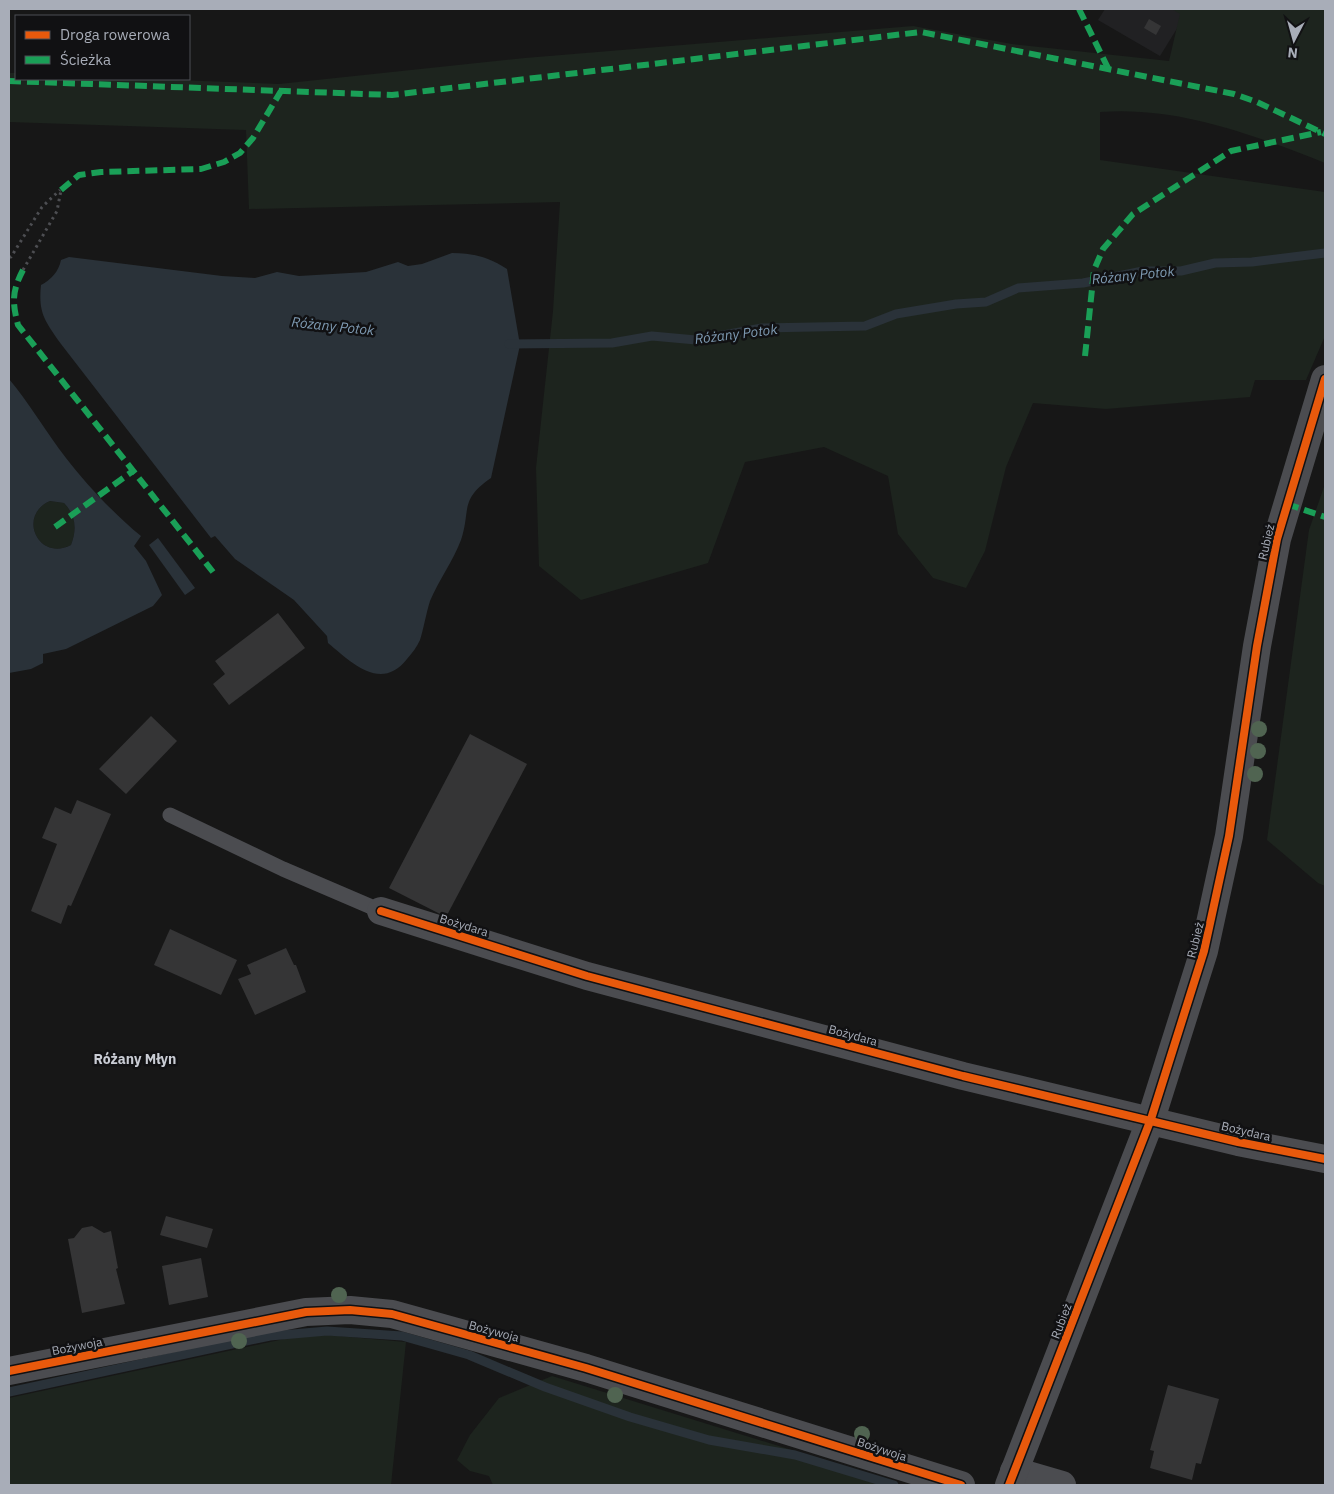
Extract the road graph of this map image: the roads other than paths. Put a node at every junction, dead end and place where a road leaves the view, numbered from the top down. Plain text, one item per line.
1 (1325, 379) edge
2 (170, 815) dead end
3 (381, 911) joint
4 (1151, 1119) junction
5 (1325, 1159) edge
6 (9, 1372) edge
7 (1012, 1478) edge
8 (961, 1485) edge
9 (1062, 1485) edge

1 - 4 street, Rubież
2 - 3 lane
3 - 4 street, Bożydara
4 - 5 street, Bożydara
4 - 7 street, Rubież
6 - 8 street, Bożywoja
7 - 9 street

